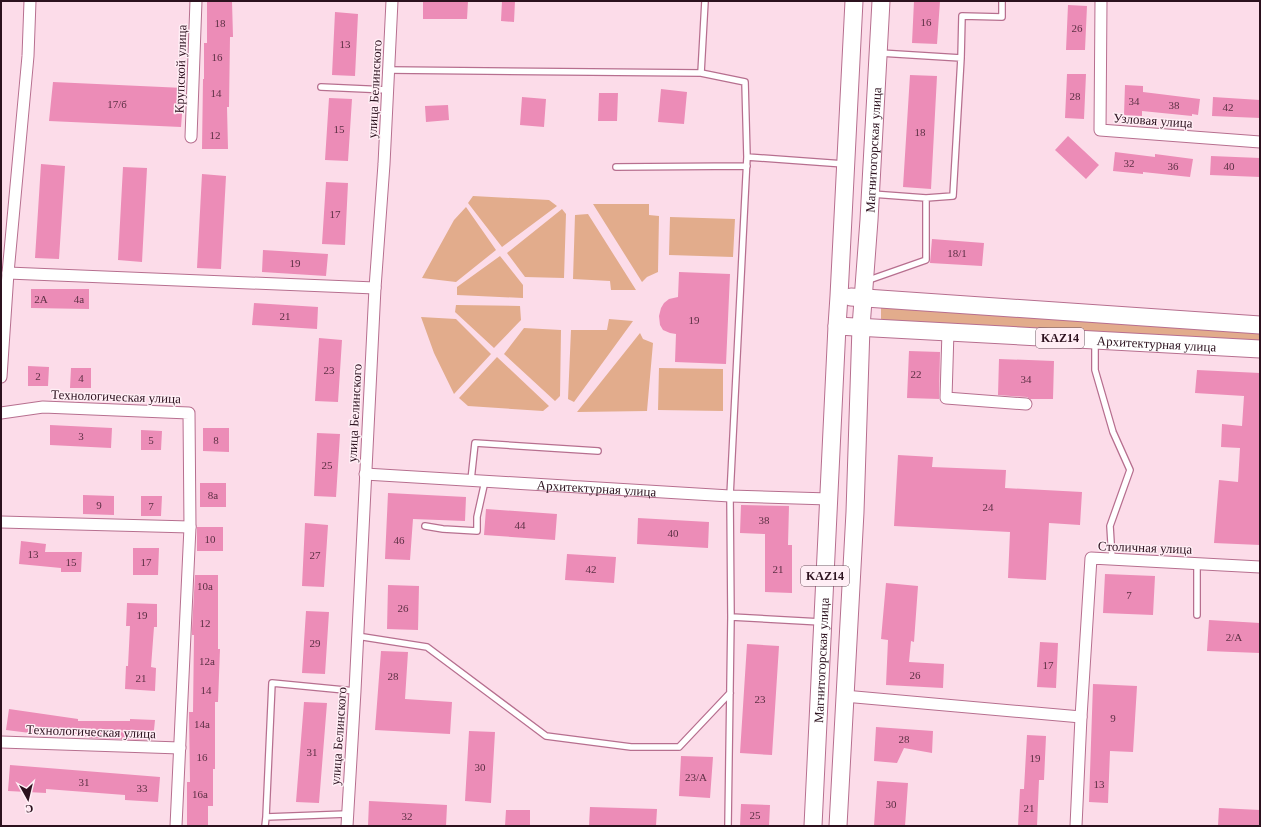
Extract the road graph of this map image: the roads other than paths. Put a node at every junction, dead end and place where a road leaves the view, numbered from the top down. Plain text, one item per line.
1 (30, 1) edge
2 (196, 1) edge
3 (392, 1) edge
4 (705, 1) edge
5 (854, 1) edge
6 (881, 1) edge
7 (1002, 1) edge
8 (1101, 1) edge
9 (878, 52) junction
10 (961, 58) junction
11 (389, 70) junction
12 (701, 73) junction
13 (321, 87) dead end
14 (388, 90) junction
15 (191, 137) dead end
16 (1260, 142) edge
17 (747, 157) junction
18 (846, 164) junction
19 (616, 166) dead end
20 (746, 166) junction
21 (871, 194) junction
22 (926, 198) junction
23 (8, 273) junction
24 (375, 288) junction
25 (863, 290) junction
26 (839, 296) junction
27 (1260, 325) edge
28 (837, 326) junction
29 (861, 327) junction
30 (948, 332) junction
31 (1095, 340) junction
32 (1260, 349) edge
33 (1, 377) edge
34 (1026, 404) dead end
35 (1, 413) edge
36 (598, 451) dead end
37 (365, 474) junction
38 (472, 480) junction
39 (485, 480) junction
40 (730, 496) junction
41 (829, 499) junction
42 (1, 522) edge
43 (425, 526) dead end
44 (190, 527) junction
45 (1112, 559) junction
46 (1197, 563) junction
47 (1260, 567) edge
48 (1197, 615) dead end
49 (731, 616) junction
50 (823, 622) junction
51 (357, 636) junction
52 (355, 691) junction
53 (730, 693) junction
54 (844, 696) junction
55 (1081, 718) junction
56 (1, 742) edge
57 (180, 748) junction
58 (347, 814) junction
59 (266, 817) junction
60 (176, 826) edge
61 (265, 826) edge
62 (347, 826) edge
63 (728, 826) edge
64 (813, 826) edge
65 (838, 826) edge
66 (1076, 826) edge

1 - 23 street
2 - 15 street, Крупской улица
3 - 11 street, улица Белинского
4 - 12 lane
5 - 18 main road, Магнитогорская улица
6 - 9 main road, Магнитогорская улица
7 - 10 lane
8 - 16 street, Узловая улица
9 - 10 lane
9 - 21 main road, Магнитогорская улица
10 - 22 lane
11 - 12 lane
11 - 14 street, улица Белинского
12 - 17 lane
13 - 14 lane
14 - 24 street, улица Белинского
17 - 18 lane
17 - 20 lane
18 - 26 main road, Магнитогорская улица
19 - 20 lane
20 - 40 lane
21 - 22 lane
21 - 25 main road, Магнитогорская улица
22 - 25 lane
23 - 24 street
23 - 33 street
24 - 37 street, улица Белинского
25 - 26 main road
25 - 27 main road, Архитектурная улица / KAZ14
25 - 29 main road, Магнитогорская улица / KAZ14
26 - 28 main road, Магнитогорская улица / KAZ14
28 - 29 main road
28 - 41 main road, Магнитогорская улица / KAZ14
29 - 30 main road, Архитектурная улица / KAZ14
29 - 54 main road, Магнитогорская улица / KAZ14
30 - 31 main road, Архитектурная улица / KAZ14
30 - 34 street
31 - 32 main road, Архитектурная улица / KAZ14
31 - 45 lane
35 - 44 street, Технологическая улица
36 - 38 lane
37 - 38 street, Архитектурная улица
37 - 51 street, улица Белинского
38 - 39 street, Архитектурная улица
39 - 40 street, Архитектурная улица
39 - 43 lane
40 - 41 street, Архитектурная улица
40 - 49 lane
41 - 50 main road, Магнитогорская улица / KAZ14
42 - 44 street
44 - 57 street, Технологическая улица
45 - 46 street, Столичная улица
45 - 55 street, Столичная улица
46 - 47 street, Столичная улица
46 - 48 lane
49 - 50 lane
49 - 53 lane
50 - 64 main road, Магнитогорская улица / KAZ14
51 - 52 street, улица Белинского
51 - 53 lane
52 - 58 street, улица Белинского
52 - 59 lane
53 - 63 lane
54 - 55 street
54 - 65 main road, Магнитогорская улица / KAZ14
55 - 66 street, Столичная улица
56 - 57 street, Технологическая улица
57 - 60 street, Технологическая улица
58 - 59 lane
58 - 62 street, улица Белинского
59 - 61 lane

